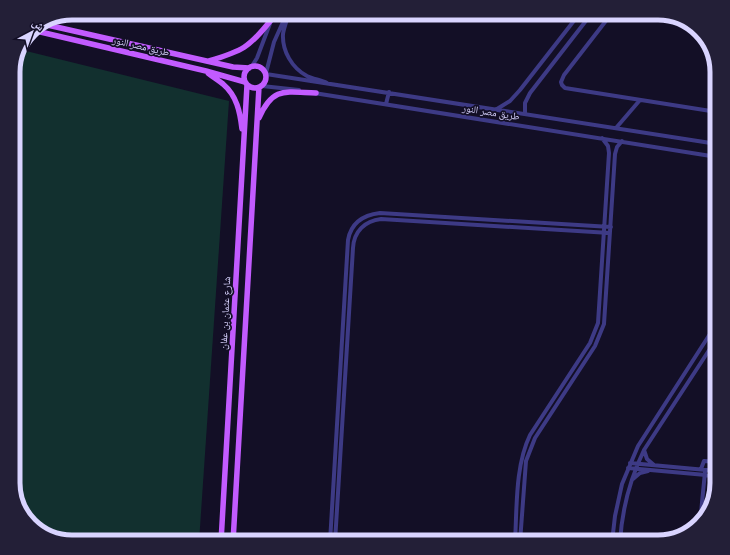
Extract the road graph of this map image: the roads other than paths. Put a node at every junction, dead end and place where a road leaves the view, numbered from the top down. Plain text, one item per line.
1 (270, 20) joint
2 (285, 20) edge
3 (286, 20) edge
4 (575, 20) edge
5 (587, 20) edge
6 (607, 20) edge
7 (49, 25) edge
8 (39, 32) edge
9 (208, 61) junction
10 (250, 67) junction
11 (206, 71) junction
12 (266, 74) junction
13 (246, 84) junction
14 (333, 85) junction
15 (261, 87) junction
16 (389, 92) junction
17 (316, 93) junction
18 (640, 100) junction
19 (386, 104) junction
20 (497, 109) junction
21 (710, 111) edge
22 (525, 114) junction
23 (258, 122) junction
24 (616, 128) junction
25 (602, 138) junction
26 (622, 141) junction
27 (244, 142) junction
28 (710, 143) edge
29 (710, 155) edge
30 (605, 227) junction
31 (611, 227) junction
32 (604, 233) junction
33 (610, 233) junction
34 (710, 334) edge
35 (710, 349) edge
36 (644, 450) junction
37 (710, 462) edge
38 (630, 463) junction
39 (638, 464) junction
40 (654, 465) junction
41 (628, 468) junction
42 (636, 469) junction
43 (651, 470) junction
44 (704, 471) junction
45 (710, 471) edge
46 (710, 473) edge
47 (631, 481) junction
48 (701, 512) edge
49 (220, 535) edge
50 (233, 535) edge
51 (330, 535) edge
52 (336, 535) edge
53 (515, 535) edge
54 (520, 535) edge
55 (613, 535) edge
56 (621, 535) edge

1 - 9 main road
1 - 10 street
2 - 12 street
3 - 14 street
4 - 20 street
5 - 22 street
6 - 18 street
7 - 9 main road, طريق مصر النور
8 - 11 main road, طريق مصر النور
9 - 10 main road, طريق مصر النور
10 - 12 main road
10 - 13 main road
11 - 13 main road, طريق مصر النور
11 - 27 main road
12 - 14 street, طريق مصر النور
12 - 15 main road
13 - 15 main road
13 - 27 main road, شارع عثمان بن عفان
14 - 16 street, طريق مصر النور
15 - 17 street, طريق مصر النور
15 - 23 main road
16 - 19 street
16 - 20 street, طريق مصر النور
17 - 19 street, طريق مصر النور
17 - 23 main road
18 - 21 street
18 - 24 street
19 - 25 street, طريق مصر النور
20 - 22 street, طريق مصر النور
22 - 24 street, طريق مصر النور
23 - 50 main road
24 - 28 street, طريق مصر النور
25 - 26 street, طريق مصر النور
25 - 30 street
26 - 29 street, طريق مصر النور
26 - 31 street
27 - 49 main road, شارع عثمان بن عفان
30 - 31 street
30 - 32 street
30 - 51 street
31 - 33 street
32 - 33 street
32 - 52 street
32 - 53 street
33 - 54 street
34 - 38 street
35 - 36 street
36 - 39 street
36 - 40 street
37 - 44 street
38 - 39 street
38 - 41 street
39 - 40 street
39 - 42 street
40 - 44 street
41 - 42 street
41 - 55 street
42 - 43 street
42 - 47 street
43 - 44 street
43 - 47 street
44 - 45 street
44 - 46 street
44 - 48 street
47 - 56 street

